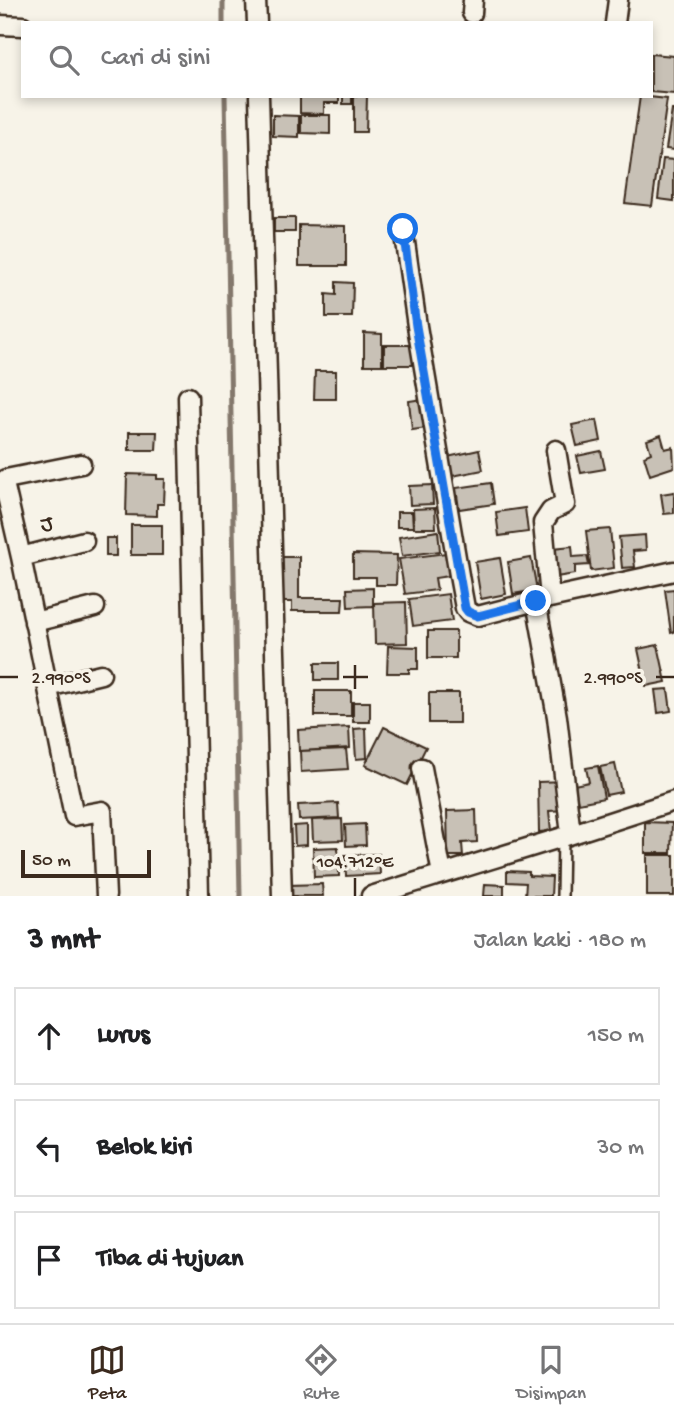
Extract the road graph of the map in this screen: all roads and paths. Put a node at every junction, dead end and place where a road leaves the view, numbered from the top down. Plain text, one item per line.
1 (256, 0) edge
2 (618, 0) edge
3 (257, 21) edge
4 (615, 21) edge
5 (0, 25) edge
6 (21, 26) edge
7 (259, 98) edge
8 (403, 229) dead end
9 (188, 397) dead end
10 (556, 450) dead end
11 (81, 464) dead end
12 (84, 541) dead end
13 (22, 557) junction
14 (674, 571) edge
15 (543, 599) junction
16 (95, 607) dead end
17 (34, 622) junction
18 (101, 674) dead end
19 (48, 687) junction
20 (422, 768) dead end
21 (674, 801) edge
22 (567, 835) junction
23 (442, 874) junction
24 (106, 896) edge
25 (199, 896) edge
26 (282, 896) edge
27 (371, 896) edge
28 (562, 896) edge

1 - 3 street
2 - 4 street
5 - 6 street
7 - 26 street
8 - 15 street
9 - 25 street
10 - 15 street
11 - 13 street
12 - 13 street, J
13 - 17 street
14 - 15 street
15 - 22 street
16 - 17 street
17 - 19 street
18 - 19 street
19 - 24 street
20 - 23 street
21 - 22 street
22 - 23 street
22 - 28 lane
23 - 27 street

